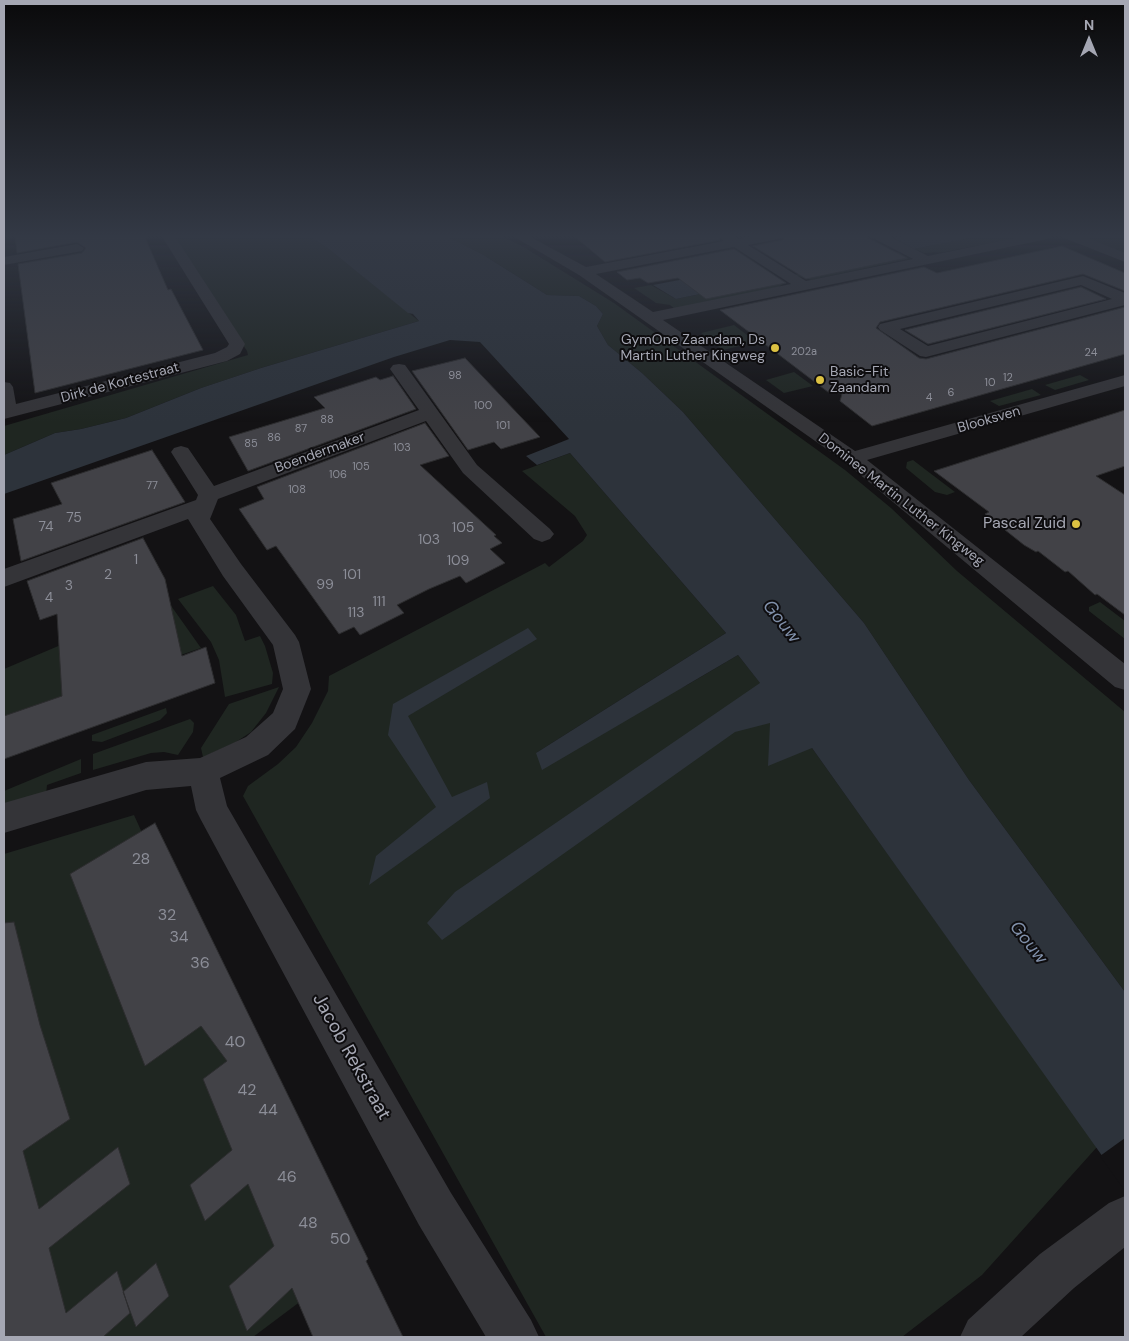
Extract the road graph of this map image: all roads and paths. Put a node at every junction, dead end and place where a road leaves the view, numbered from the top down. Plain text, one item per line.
1 (207, 298) edge
2 (620, 298) edge
3 (748, 298) edge
4 (1009, 298) edge
5 (1125, 299) edge
6 (649, 318) junction
7 (399, 369) dead end
8 (1125, 380) edge
9 (4, 387) edge
10 (6, 412) edge
11 (430, 412) junction
12 (181, 452) dead end
13 (852, 458) junction
14 (206, 500) junction
15 (542, 534) dead end
16 (4, 578) edge
17 (1125, 679) edge
18 (203, 771) junction
19 (4, 818) edge
20 (1125, 1219) edge
21 (514, 1337) edge
22 (985, 1337) edge

1 - 10 street, Dirk de Kortestraat
2 - 6 street, Dominee Martin Luther Kingweg
3 - 6 street
4 - 5 street
6 - 13 street, Dominee Martin Luther Kingweg
7 - 11 street
8 - 13 street, Blooksven
9 - 10 street
11 - 14 street, Boendermaker
11 - 15 street
12 - 14 street
13 - 17 street, Dominee Martin Luther Kingweg
14 - 16 street, Boendermaker
14 - 18 street
18 - 19 street
18 - 21 street, Jacob Rekstraat
20 - 22 street

